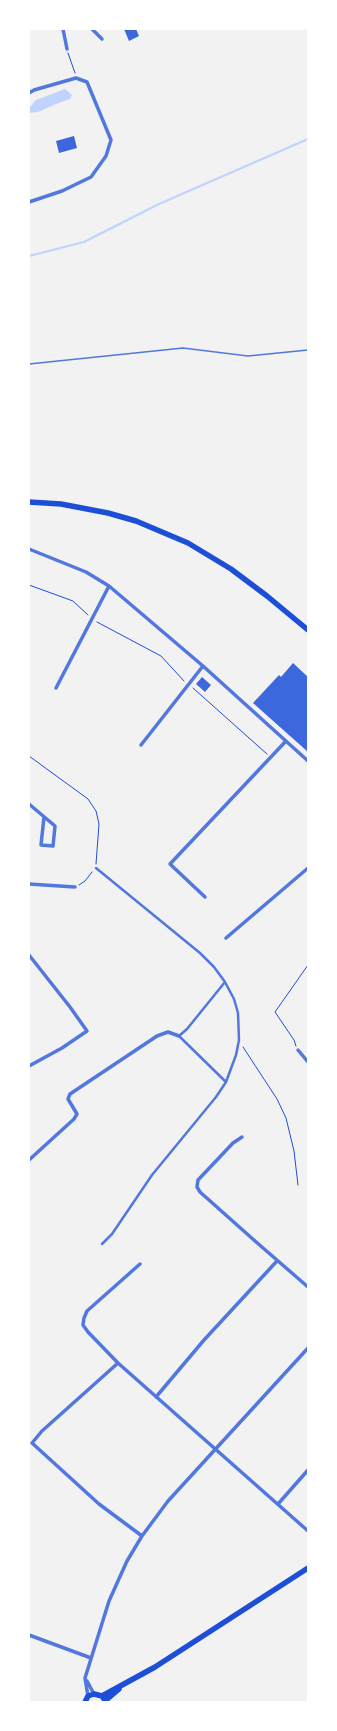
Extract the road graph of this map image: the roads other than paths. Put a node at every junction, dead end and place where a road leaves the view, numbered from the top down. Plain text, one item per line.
1 (63, 29) edge
2 (92, 29) edge
3 (102, 39) dead end
4 (67, 49) road end
5 (29, 93) edge
6 (29, 202) edge
7 (308, 350) edge
8 (29, 364) edge
9 (29, 502) edge
10 (29, 549) edge
11 (109, 586) junction
12 (308, 630) edge
13 (203, 666) junction
14 (56, 688) dead end
15 (286, 741) junction
16 (141, 745) dead end
17 (308, 761) edge
18 (29, 804) edge
19 (44, 817) junction
20 (96, 868) road end
21 (308, 868) edge
22 (29, 884) edge
23 (75, 887) road end
24 (205, 897) dead end
25 (226, 938) dead end
26 (29, 955) edge
27 (225, 982) junction
28 (179, 1036) junction
29 (298, 1050) road end
30 (308, 1062) edge
31 (29, 1066) edge
32 (226, 1082) junction
33 (242, 1137) dead end
34 (29, 1160) edge
35 (102, 1244) dead end
36 (277, 1261) junction
37 (140, 1264) dead end
38 (308, 1287) edge
39 (308, 1348) edge
40 (118, 1363) junction
41 (156, 1397) junction
42 (215, 1449) junction
43 (308, 1470) edge
44 (278, 1504) junction
45 (308, 1532) edge
46 (142, 1536) junction
47 (308, 1568) edge
48 (29, 1635) edge
49 (91, 1658) junction
50 (85, 1678) junction
51 (126, 1684) junction
52 (94, 1694) junction
53 (102, 1696) junction
54 (86, 1699) edge
55 (106, 1701) edge

1 - 4 street
2 - 3 street
5 - 6 street
7 - 8 lane
9 - 12 main road
10 - 11 street
11 - 13 street
11 - 14 street
13 - 15 street
13 - 16 street
15 - 17 street
15 - 24 street
18 - 19 street
19 - 19 street
20 - 27 street
21 - 25 street
22 - 23 street
26 - 31 street
27 - 28 street
27 - 32 street
28 - 32 street
28 - 34 street
29 - 30 street
32 - 35 street
33 - 36 street
36 - 38 street
36 - 41 street
37 - 40 street
39 - 42 street
40 - 41 street
40 - 46 street
41 - 42 street
42 - 44 street
42 - 46 street
43 - 44 street
44 - 45 street
46 - 49 street
47 - 51 main road
48 - 49 street
49 - 50 street
50 - 52 street
50 - 54 street
51 - 53 main road
51 - 55 main road
52 - 53 main road
52 - 54 main road
53 - 55 main road

